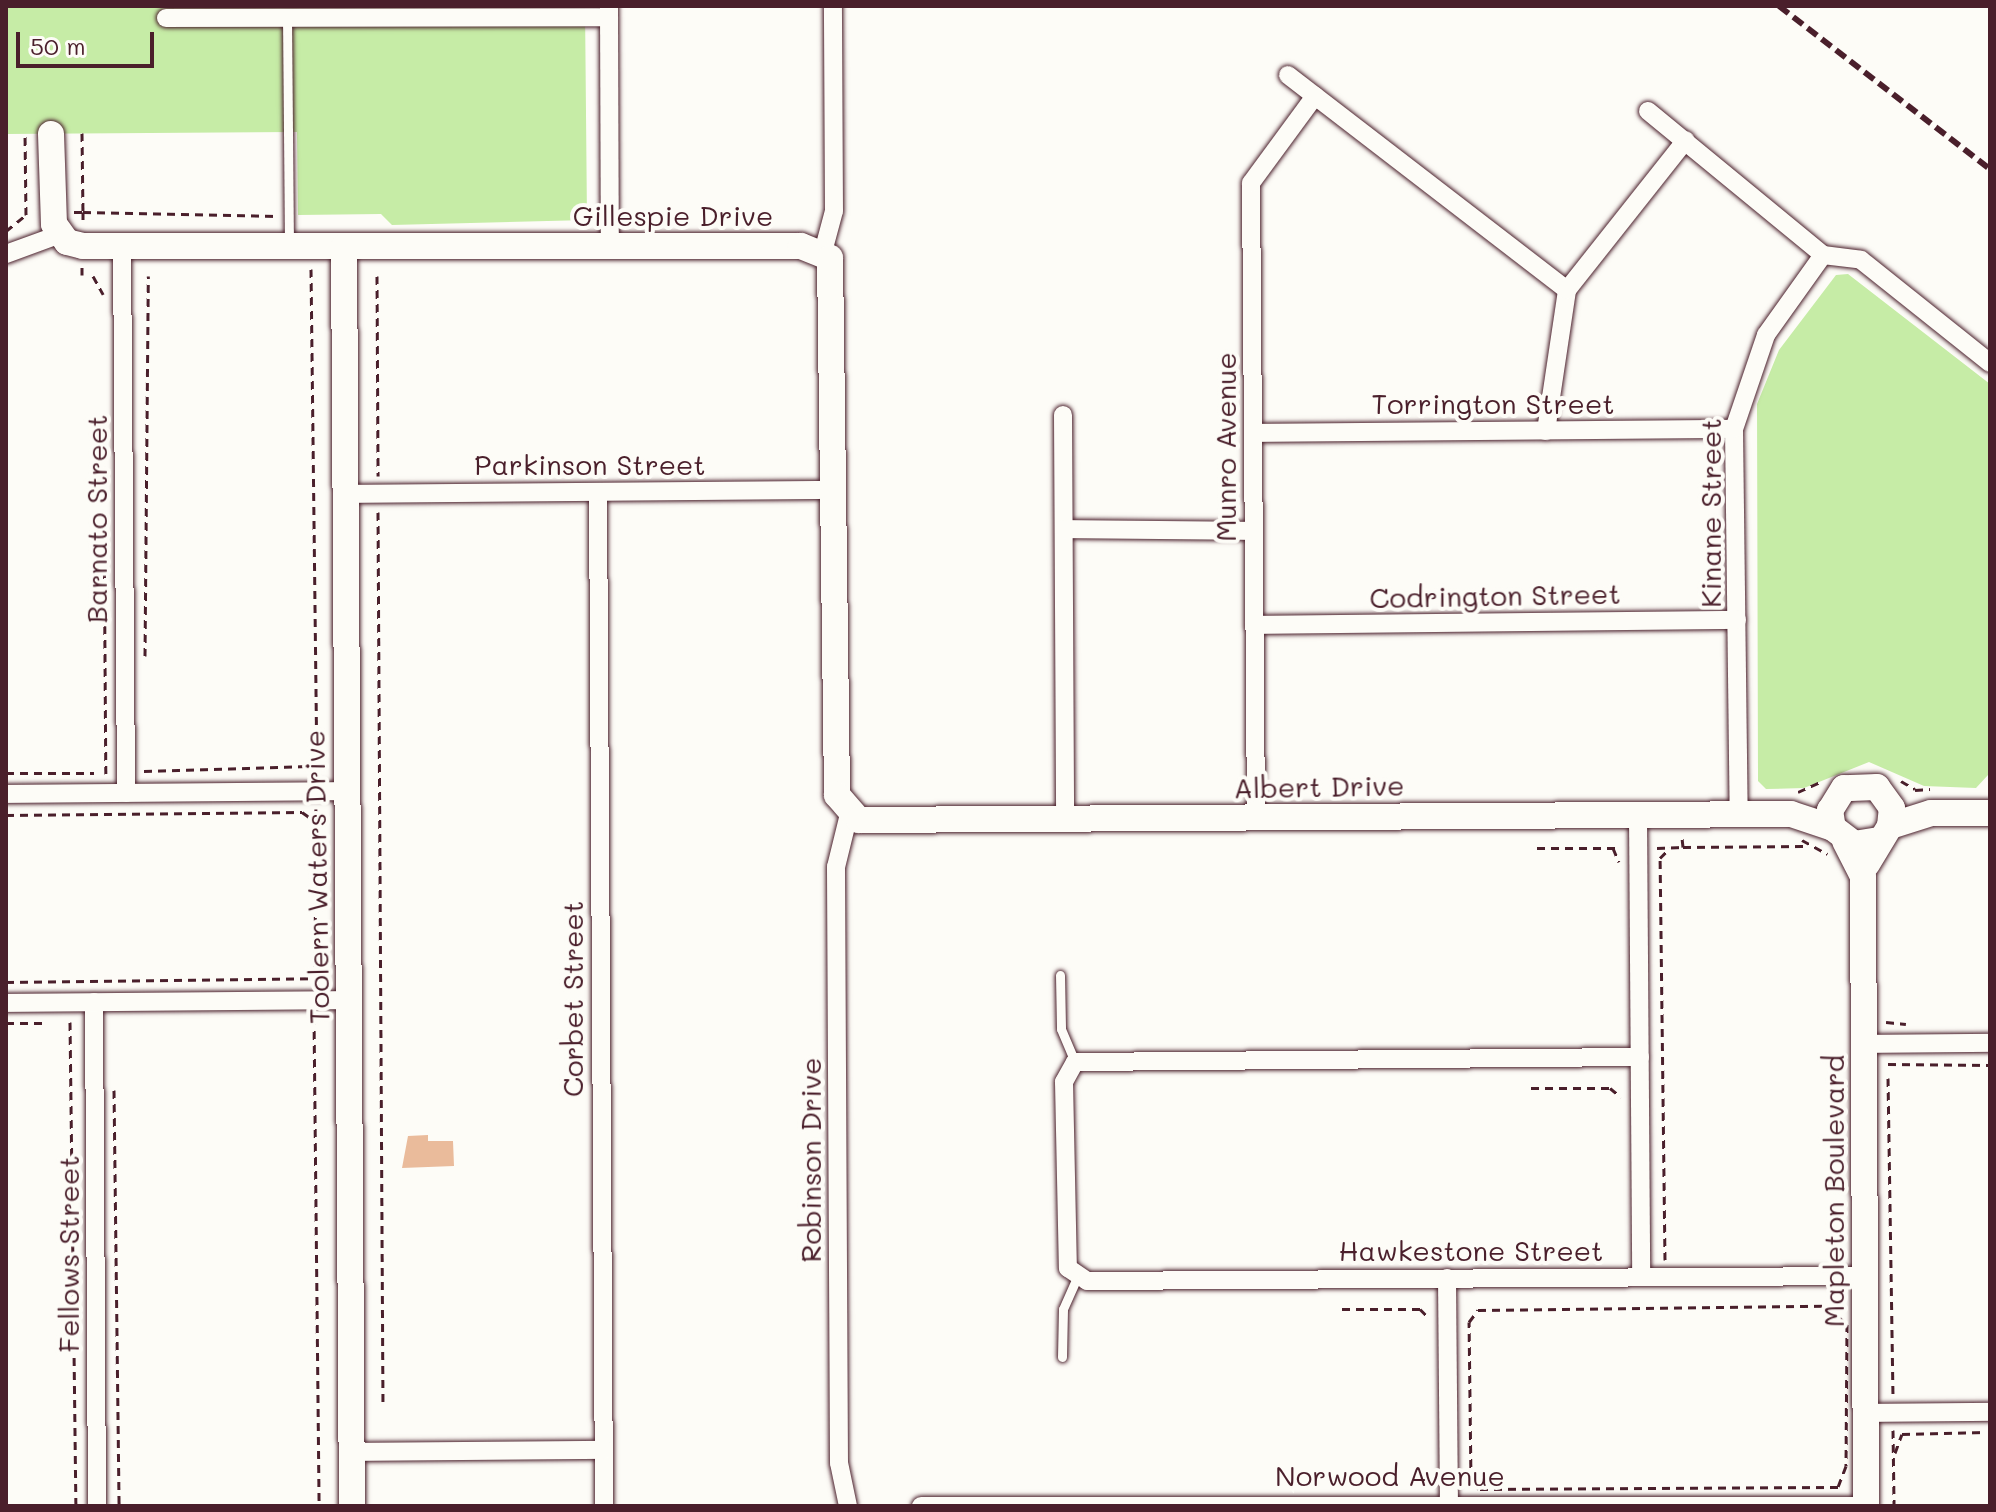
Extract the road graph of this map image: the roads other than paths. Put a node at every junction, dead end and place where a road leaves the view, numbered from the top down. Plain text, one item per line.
1 (833, 6) edge
2 (609, 12) edge
3 (287, 17) junction
4 (166, 18) dead end
5 (1288, 75) dead end
6 (1315, 96) junction
7 (1648, 111) dead end
8 (38, 134) road end
9 (1686, 140) junction
10 (58, 235) junction
11 (300, 244) junction
12 (122, 245) junction
13 (344, 247) junction
14 (610, 248) junction
15 (823, 252) junction
16 (6, 254) edge
17 (1823, 255) junction
18 (1567, 290) junction
19 (1990, 363) edge
20 (1063, 415) dead end
21 (1734, 429) junction
22 (1546, 431) junction
23 (1253, 433) junction
24 (836, 490) junction
25 (598, 492) junction
26 (345, 494) junction
27 (1064, 529) junction
28 (1254, 531) junction
29 (1737, 620) junction
30 (1254, 625) junction
31 (348, 791) junction
32 (126, 793) junction
33 (6, 794) edge
34 (1887, 796) junction
35 (1835, 798) junction
36 (1931, 813) junction
37 (1990, 813) edge
38 (849, 814) junction
39 (1791, 814) junction
40 (1638, 815) junction
41 (1739, 815) junction
42 (1256, 819) junction
43 (1065, 821) junction
44 (1885, 833) junction
45 (1839, 834) junction
46 (1865, 870) junction
47 (1060, 975) dead end
48 (349, 1000) junction
49 (94, 1002) junction
50 (6, 1003) edge
51 (1990, 1043) edge
52 (1864, 1044) junction
53 (1640, 1057) junction
54 (1075, 1062) junction
55 (1866, 1276) junction
56 (1641, 1277) junction
57 (1077, 1278) junction
58 (1447, 1278) junction
59 (1062, 1357) dead end
60 (1990, 1412) edge
61 (1880, 1413) junction
62 (604, 1450) junction
63 (352, 1452) junction
64 (1449, 1503) junction
65 (97, 1506) edge
66 (352, 1506) edge
67 (604, 1506) edge
68 (848, 1506) edge
69 (921, 1506) edge
70 (1069, 1506) edge
71 (1859, 1506) edge
72 (1866, 1506) edge

1 - 15 street
2 - 3 street
2 - 14 street
3 - 4 street
3 - 11 lane
5 - 6 street
6 - 18 street
6 - 23 street, Munro Avenue
7 - 9 street
8 - 10 street
9 - 17 street
9 - 18 street
10 - 12 street, Gillespie Drive
10 - 16 street
11 - 12 street, Gillespie Drive
11 - 13 street, Gillespie Drive
12 - 32 street, Barnato Street
13 - 14 street, Gillespie Drive
13 - 26 street, Toolern Waters Drive
14 - 15 street, Gillespie Drive
15 - 24 street
17 - 19 street
17 - 21 street, Kinane Street
18 - 22 street
20 - 27 street
21 - 22 street, Torrington Street
21 - 29 street, Kinane Street
22 - 23 street, Torrington Street
23 - 28 street, Munro Avenue
24 - 25 street, Parkinson Street
24 - 38 street
25 - 26 street, Parkinson Street
25 - 62 street, Corbet Street
26 - 31 street, Toolern Waters Drive
27 - 28 street
27 - 43 street
28 - 30 street, Munro Avenue
29 - 30 street, Codrington Street
29 - 41 street, Kinane Street
30 - 42 street, Munro Avenue
31 - 32 street
31 - 48 street, Toolern Waters Drive
32 - 33 street
34 - 35 street, Albert Drive
34 - 36 street
34 - 44 street
35 - 39 street, Albert Drive
35 - 45 street
36 - 37 street
36 - 44 street
38 - 43 street, Albert Drive
38 - 68 street, Robinson Drive
39 - 41 street, Albert Drive
39 - 45 street, Albert Drive
40 - 41 street, Albert Drive
40 - 42 street, Albert Drive
40 - 53 street
42 - 43 street, Albert Drive
44 - 45 street
44 - 46 street, Mapleton Boulevard
45 - 46 street, Mapleton Boulevard
46 - 52 street, Mapleton Boulevard
47 - 54 lane
48 - 49 street
48 - 63 street, Toolern Waters Drive
49 - 50 street
49 - 65 street, Fellows Street
51 - 52 street
52 - 55 street, Mapleton Boulevard
53 - 54 street
53 - 56 street
54 - 57 street
55 - 56 street, Hawkestone Street
55 - 61 street, Mapleton Boulevard
56 - 58 street, Hawkestone Street
57 - 58 street, Hawkestone Street
57 - 59 lane
58 - 64 street
60 - 61 street
61 - 72 street, Mapleton Boulevard
62 - 63 street
62 - 67 street, Corbet Street
63 - 66 street, Toolern Waters Drive
64 - 70 street, Norwood Avenue
64 - 71 street, Norwood Avenue
69 - 70 street, Norwood Avenue

